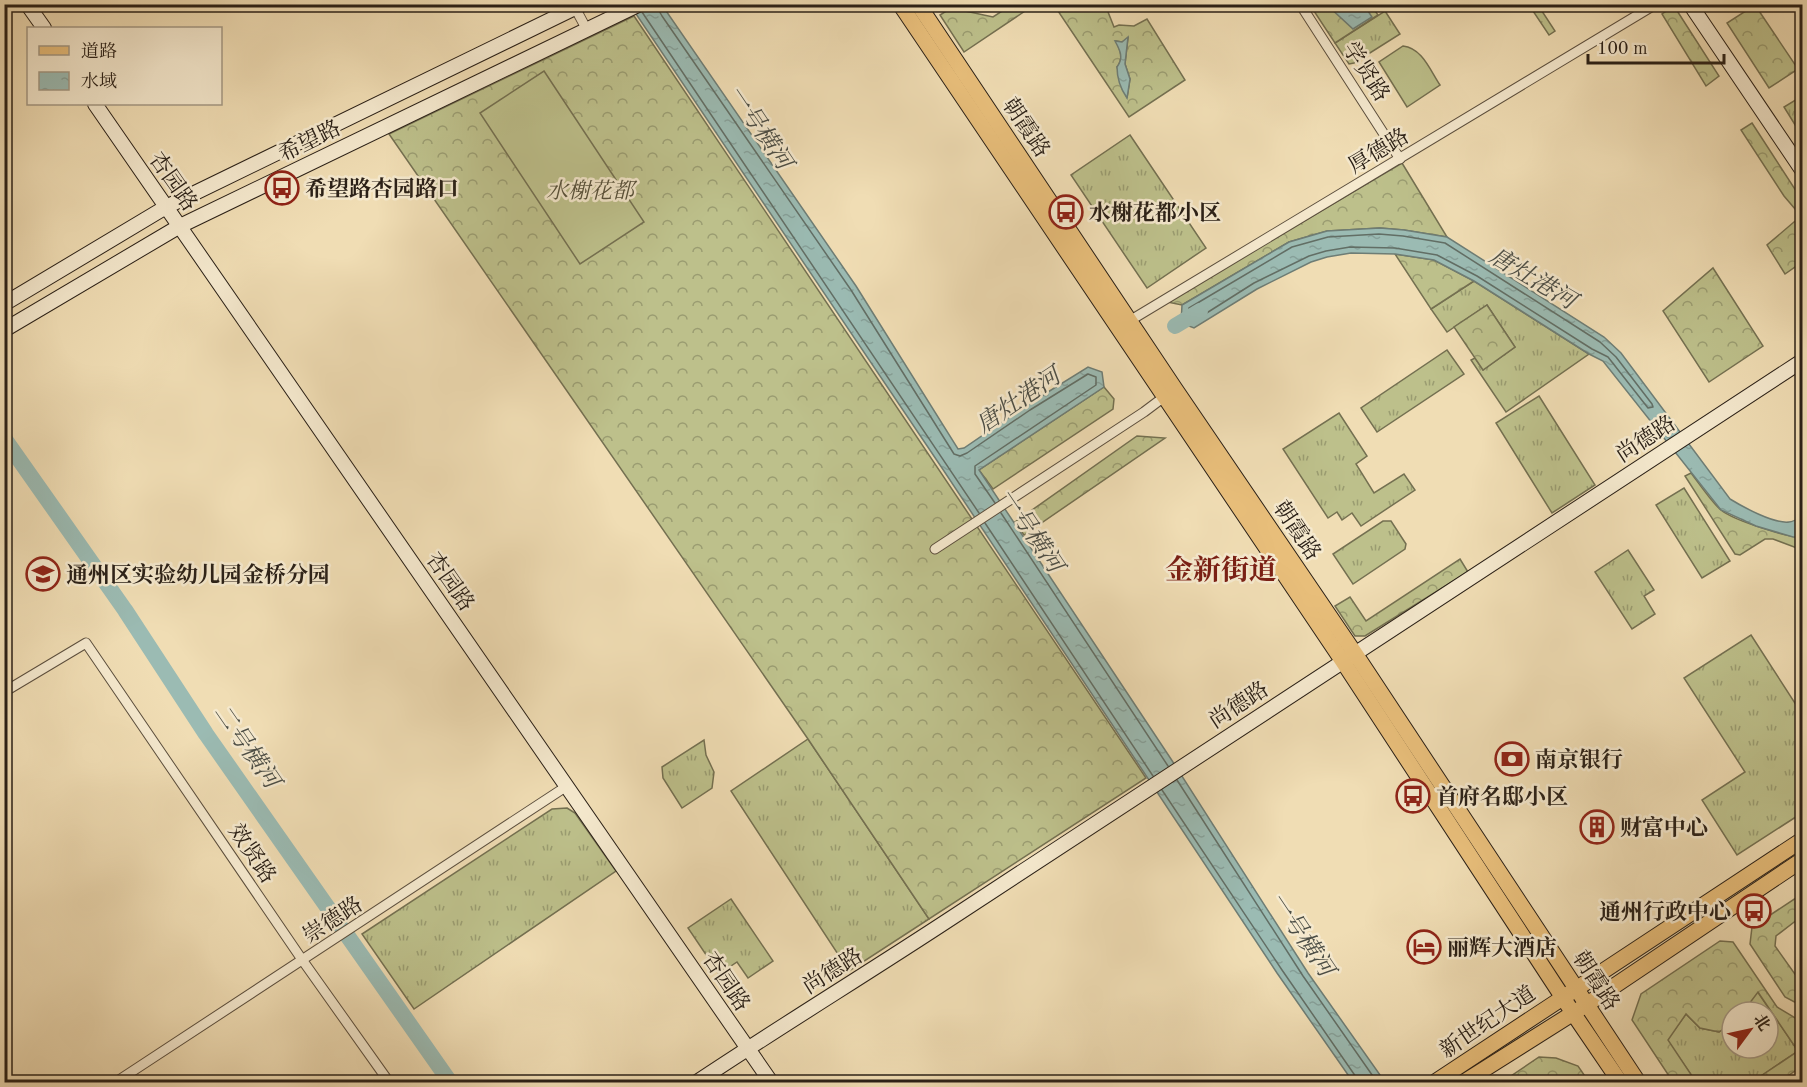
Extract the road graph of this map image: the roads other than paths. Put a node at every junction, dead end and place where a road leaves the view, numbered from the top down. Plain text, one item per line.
1 (27, 4) edge
2 (640, 4) edge
3 (900, 4) edge
4 (918, 4) edge
5 (1300, 4) edge
6 (1656, 4) edge
7 (1690, 4) edge
8 (577, 6) edge
9 (43, 27) edge
10 (587, 30) junction
11 (96, 105) edge
12 (1401, 159) junction
13 (1803, 170) edge
14 (166, 207) junction
15 (180, 226) junction
16 (4, 304) edge
17 (1124, 324) junction
18 (4, 330) edge
19 (1803, 361) edge
20 (1169, 393) junction
21 (935, 549) dead end
22 (1348, 656) junction
23 (4, 692) edge
24 (567, 786) junction
25 (1803, 840) edge
26 (1803, 860) edge
27 (303, 961) junction
28 (1570, 994) junction
29 (1586, 1005) junction
30 (1573, 1013) junction
31 (747, 1048) junction
32 (116, 1083) edge
33 (389, 1083) edge
34 (697, 1083) edge
35 (771, 1083) edge
36 (1435, 1083) edge
37 (1464, 1083) edge
38 (1620, 1083) edge
39 (1638, 1083) edge

1 - 9 street
2 - 10 street, 希望路
3 - 17 main road, 朝霞路
4 - 17 main road, 朝霞路
5 - 12 street, 学贤路
6 - 12 street, 厚德路
7 - 13 street
8 - 10 street
8 - 14 street, 希望路
10 - 15 street, 希望路
11 - 14 street, 杏园路
12 - 17 street, 厚德路
14 - 15 street, 杏园路
14 - 16 street, 希望路
15 - 18 street, 希望路
15 - 24 street, 杏园路
17 - 20 main road, 朝霞路
19 - 22 street, 尚德路
20 - 21 street
20 - 22 main road, 朝霞路
22 - 28 main road, 朝霞路
22 - 31 street, 尚德路
23 - 27 street, 效贤路
24 - 27 street, 崇德路
24 - 31 street, 杏园路
25 - 28 main road, 新世纪大道
26 - 29 main road
27 - 32 street, 崇德路
27 - 33 street, 效贤路
28 - 29 main road, 朝霞路
28 - 30 main road, 朝霞路
28 - 36 main road, 新世纪大道
29 - 30 main road, 新世纪大道
29 - 39 main road, 朝霞路
30 - 37 main road, 新世纪大道
30 - 38 main road, 朝霞路
31 - 34 street, 尚德路
31 - 35 street, 杏园路

